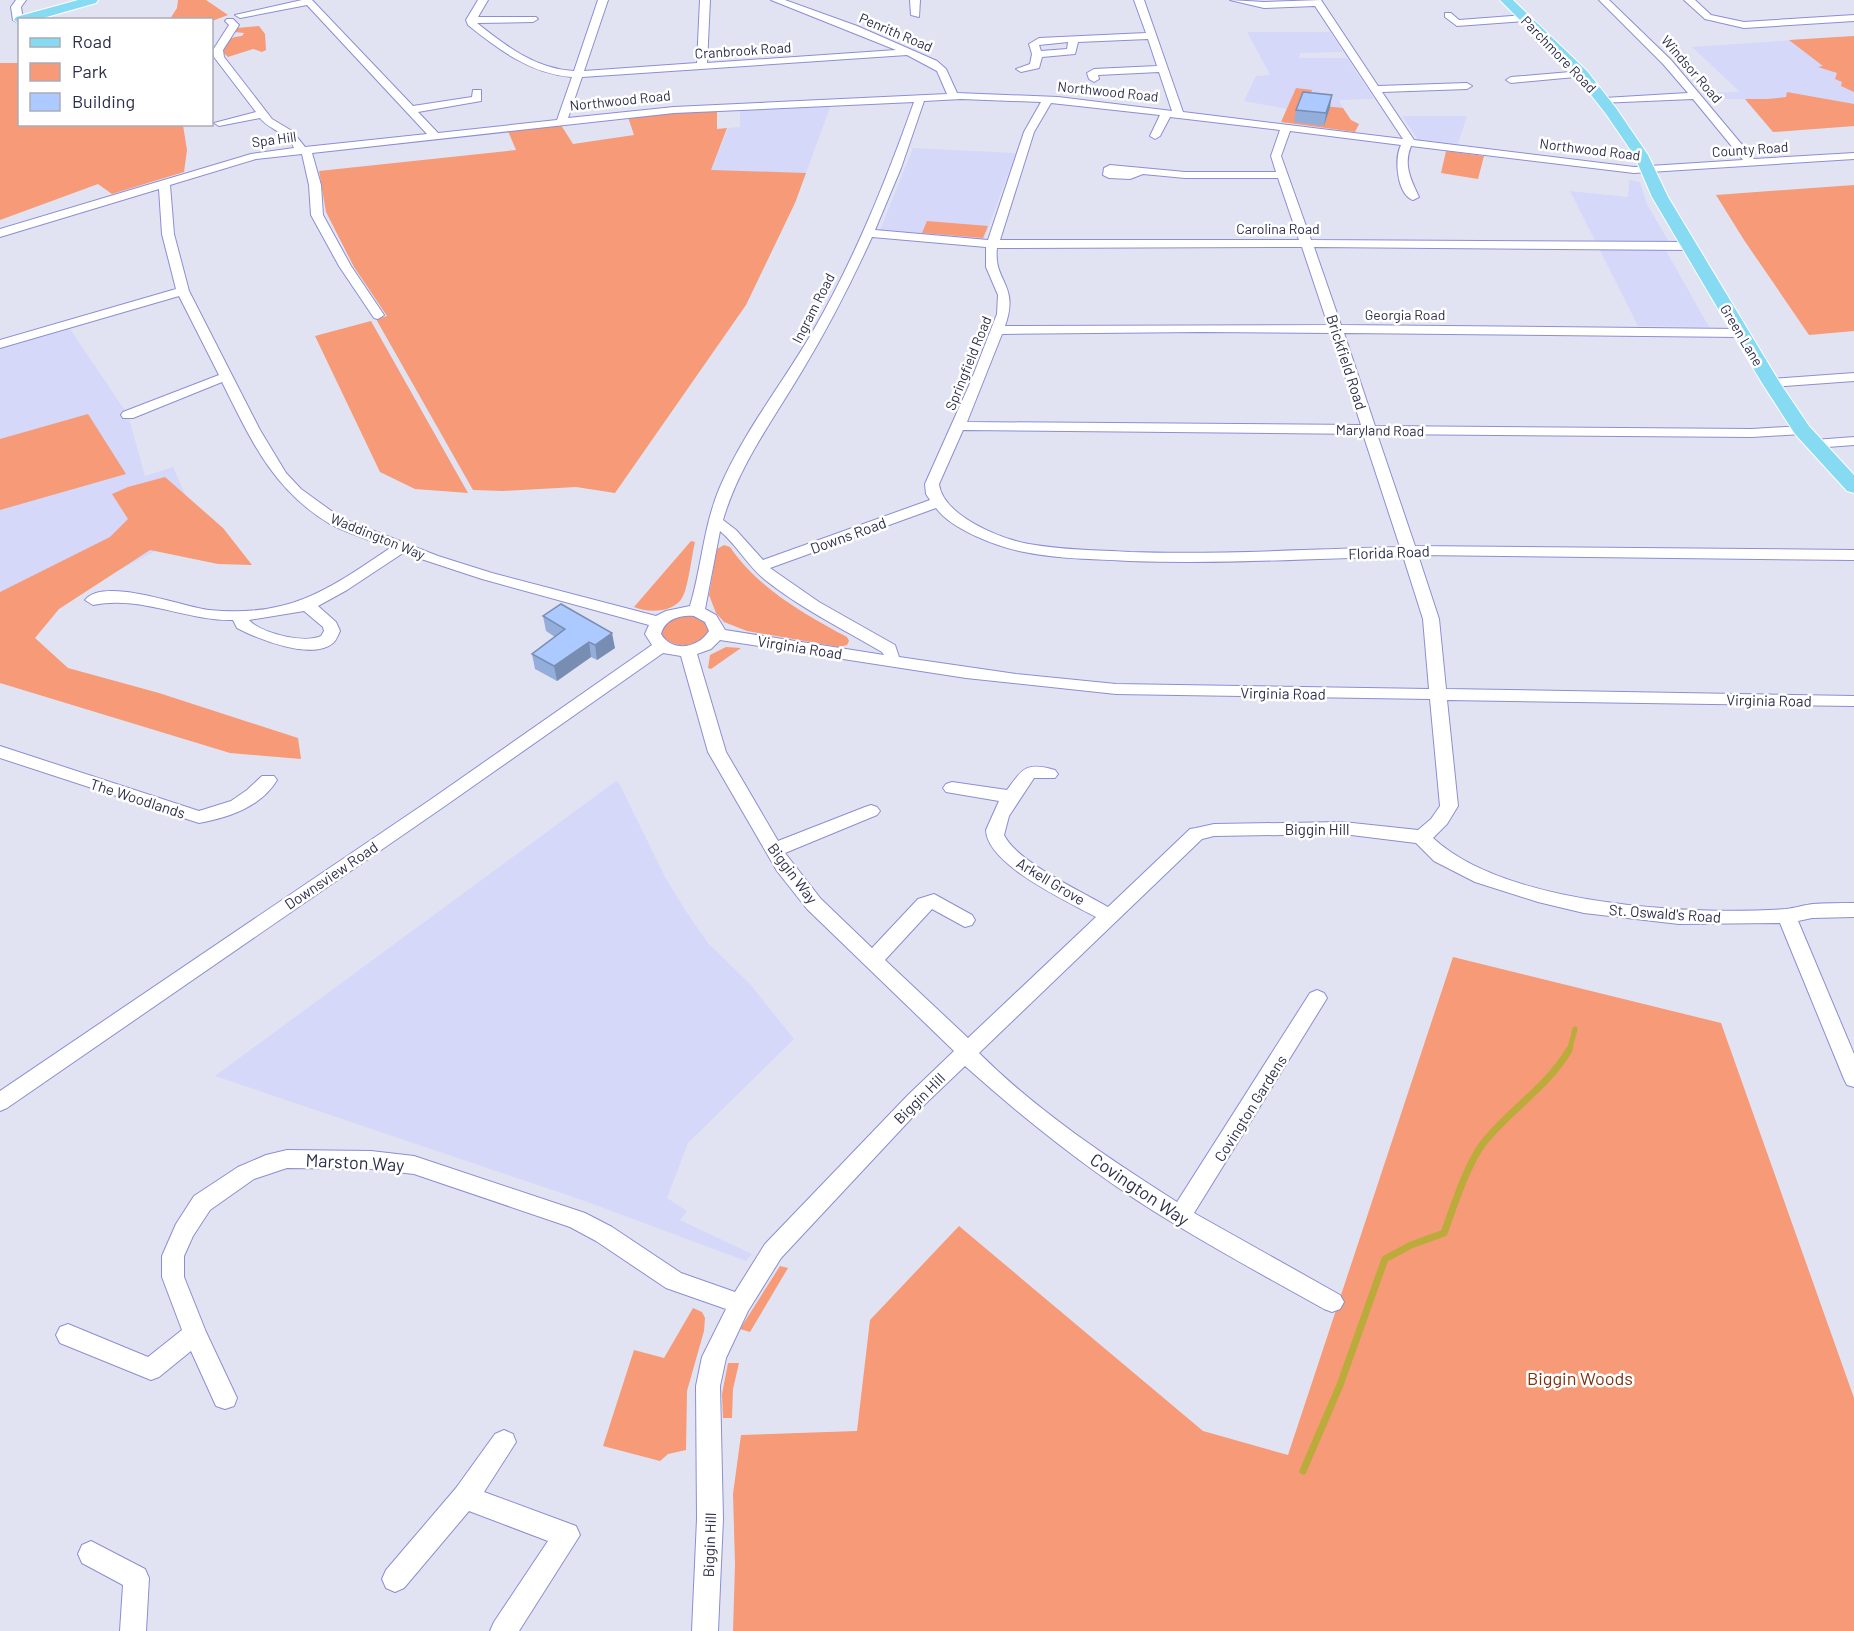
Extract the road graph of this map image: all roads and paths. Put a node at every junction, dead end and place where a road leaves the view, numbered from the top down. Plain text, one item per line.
1 (21, 0) edge
2 (92, 0) edge
3 (483, 0) edge
4 (603, 0) edge
5 (705, 0) edge
6 (776, 0) edge
7 (915, 0) edge
8 (1139, 0) edge
9 (1235, 0) edge
10 (1506, 0) edge
11 (1604, 0) edge
12 (1689, 0) edge
13 (307, 1) edge
14 (1256, 1) edge
15 (1317, 2) edge
16 (240, 15) dead end
17 (916, 15) dead end
18 (1448, 15) dead end
19 (24, 18) edge
20 (1525, 18) junction
21 (1854, 18) edge
22 (533, 19) dead end
23 (17, 20) edge
24 (471, 20) junction
25 (230, 21) dead end
26 (227, 34) junction
27 (239, 34) dead end
28 (1152, 36) junction
29 (912, 52) junction
30 (702, 66) junction
31 (1021, 69) dead end
32 (1164, 69) junction
33 (577, 74) junction
34 (1582, 74) junction
35 (1094, 79) dead end
36 (1511, 80) dead end
37 (1467, 86) dead end
38 (1376, 88) junction
39 (477, 92) dead end
40 (953, 96) junction
41 (1696, 96) junction
42 (918, 98) junction
43 (1048, 99) junction
44 (1604, 101) junction
45 (411, 110) junction
46 (1172, 113) junction
47 (262, 114) junction
48 (562, 121) junction
49 (219, 123) dead end
50 (1286, 127) junction
51 (435, 136) junction
52 (1155, 136) dead end
53 (1407, 142) junction
54 (303, 150) junction
55 (1854, 156) edge
56 (1751, 164) junction
57 (1648, 171) junction
58 (1138, 172) dead end
59 (1284, 176) junction
60 (164, 183) junction
61 (1413, 197) dead end
62 (0, 233) edge
63 (867, 233) junction
64 (1307, 243) junction
65 (993, 244) junction
66 (1689, 246) junction
67 (183, 291) junction
68 (378, 315) dead end
69 (1336, 329) junction
70 (997, 330) junction
71 (1740, 333) junction
72 (0, 344) edge
73 (225, 377) junction
74 (1854, 377) edge
75 (1771, 383) junction
76 (128, 416) dead end
77 (958, 426) junction
78 (1369, 430) junction
79 (1802, 430) junction
80 (1854, 441) edge
81 (1814, 444) junction
82 (1854, 487) edge
83 (938, 502) junction
84 (715, 522) junction
85 (401, 547) junction
86 (1409, 550) junction
87 (1854, 555) edge
88 (759, 567) junction
89 (93, 600) dead end
90 (307, 605) junction
91 (696, 612) junction
92 (239, 615) junction
93 (658, 622) junction
94 (716, 634) junction
95 (661, 646) junction
96 (688, 651) junction
97 (890, 660) junction
98 (1440, 696) junction
99 (1854, 701) edge
100 (0, 752) edge
101 (1049, 774) dead end
102 (268, 780) dead end
103 (952, 788) dead end
104 (1011, 797) junction
105 (871, 811) dead end
106 (1421, 837) junction
107 (774, 849) junction
108 (1854, 910) edge
109 (1109, 916) junction
110 (1787, 916) junction
111 (965, 920) dead end
112 (872, 961) junction
113 (1317, 998) dead end
114 (967, 1051) junction
115 (1854, 1079) edge
116 (0, 1102) edge
117 (1180, 1216) junction
118 (1332, 1302) dead end
119 (740, 1305) junction
120 (195, 1334) junction
121 (68, 1335) dead end
122 (225, 1398) dead end
123 (504, 1442) dead end
124 (465, 1497) junction
125 (91, 1554) dead end
126 (395, 1579) dead end
127 (133, 1631) edge
128 (503, 1631) edge
129 (705, 1631) edge

1 - 23 street
2 - 19 main road
3 - 24 street
4 - 33 street
5 - 30 street
6 - 29 street, Penrith Road
7 - 17 street
8 - 28 street
9 - 14 street
10 - 20 main road, Parchmore Road
11 - 41 street, Windsor Road
12 - 21 street
13 - 16 street
13 - 45 street
14 - 15 street
15 - 38 street
18 - 20 street
20 - 34 main road, Parchmore Road
22 - 24 street
24 - 33 street, Cranbrook Road
25 - 26 street
26 - 27 street
26 - 47 street
28 - 31 street
28 - 32 street
29 - 30 street, Cranbrook Road
29 - 40 street, Penrith Road
30 - 33 street, Cranbrook Road
32 - 35 street
32 - 46 street
33 - 48 street
34 - 36 street
34 - 44 main road, Parchmore Road
37 - 38 street
38 - 53 street
39 - 45 street
40 - 42 street, Northwood Road
40 - 43 street, Northwood Road
41 - 44 street
41 - 56 street, Windsor Road
42 - 48 street, Northwood Road
42 - 63 street, Ingram Road
43 - 46 street, Northwood Road
43 - 65 street, Springfield Road
44 - 57 main road, Parchmore Road
45 - 51 street
46 - 50 street, Northwood Road
46 - 52 street
47 - 49 street
47 - 54 street
48 - 51 street, Spa Hill
50 - 53 street, Northwood Road
50 - 59 street, Brickfield Road
51 - 54 street, Spa Hill
53 - 57 street, Northwood Road
53 - 61 street
54 - 60 street, Spa Hill
54 - 68 street
55 - 56 street, County Road
56 - 57 street, County Road
57 - 66 main road, Green Lane
58 - 59 street
59 - 64 street, Brickfield Road
60 - 62 street, Spa Hill
60 - 67 street, Waddington Way
63 - 65 street, Carolina Road
63 - 84 street, Ingram Road
64 - 65 street, Carolina Road
64 - 66 street, Carolina Road
64 - 69 street, Brickfield Road
65 - 70 street, Springfield Road
66 - 71 main road, Green Lane
67 - 72 street
67 - 73 street, Waddington Way
69 - 70 street, Georgia Road
69 - 71 street, Georgia Road
69 - 78 street, Brickfield Road
70 - 77 street, Springfield Road
71 - 75 main road, Green Lane
73 - 76 street
73 - 85 street, Waddington Way
74 - 75 street
75 - 79 main road, Green Lane
77 - 78 street, Maryland Road
77 - 83 street, Springfield Road
78 - 79 street, Maryland Road
78 - 86 street, Brickfield Road
79 - 81 main road, Green Lane
80 - 81 street
81 - 82 main road, Green Lane
83 - 86 street, Florida Road
83 - 88 street, Downs Road
84 - 88 street
84 - 91 street, Ingram Road
85 - 90 street
85 - 93 street, Waddington Way
86 - 87 street, Florida Road
86 - 98 street, Brickfield Road
88 - 97 street
89 - 92 street
90 - 92 street
90 - 92 street
91 - 93 street
91 - 94 street
93 - 95 street
94 - 96 street
94 - 97 street, Virginia Road
95 - 96 street
95 - 116 street, Downsview Road
96 - 107 street, Biggin Way
97 - 98 street, Virginia Road
98 - 99 street, Virginia Road
98 - 106 street, Brickfield Road
100 - 102 street, The Woodlands
101 - 104 street, Arkell Grove
103 - 104 street
104 - 109 street, Arkell Grove
105 - 107 street
106 - 109 street, Biggin Hill
106 - 110 street, St. Oswald's Road
107 - 112 street, Biggin Way
108 - 110 street, St. Oswald's Road
109 - 114 street, Biggin Hill
110 - 115 street
111 - 112 street
112 - 114 street, Biggin Way
113 - 117 street, Covington Gardens
114 - 117 street, Covington Way
114 - 119 street, Biggin Hill
117 - 118 street, Covington Way
119 - 120 street, Marston Way
119 - 129 street, Biggin Hill
120 - 121 street
120 - 122 street, Marston Way
123 - 124 street
124 - 126 street
124 - 128 street
125 - 127 street

